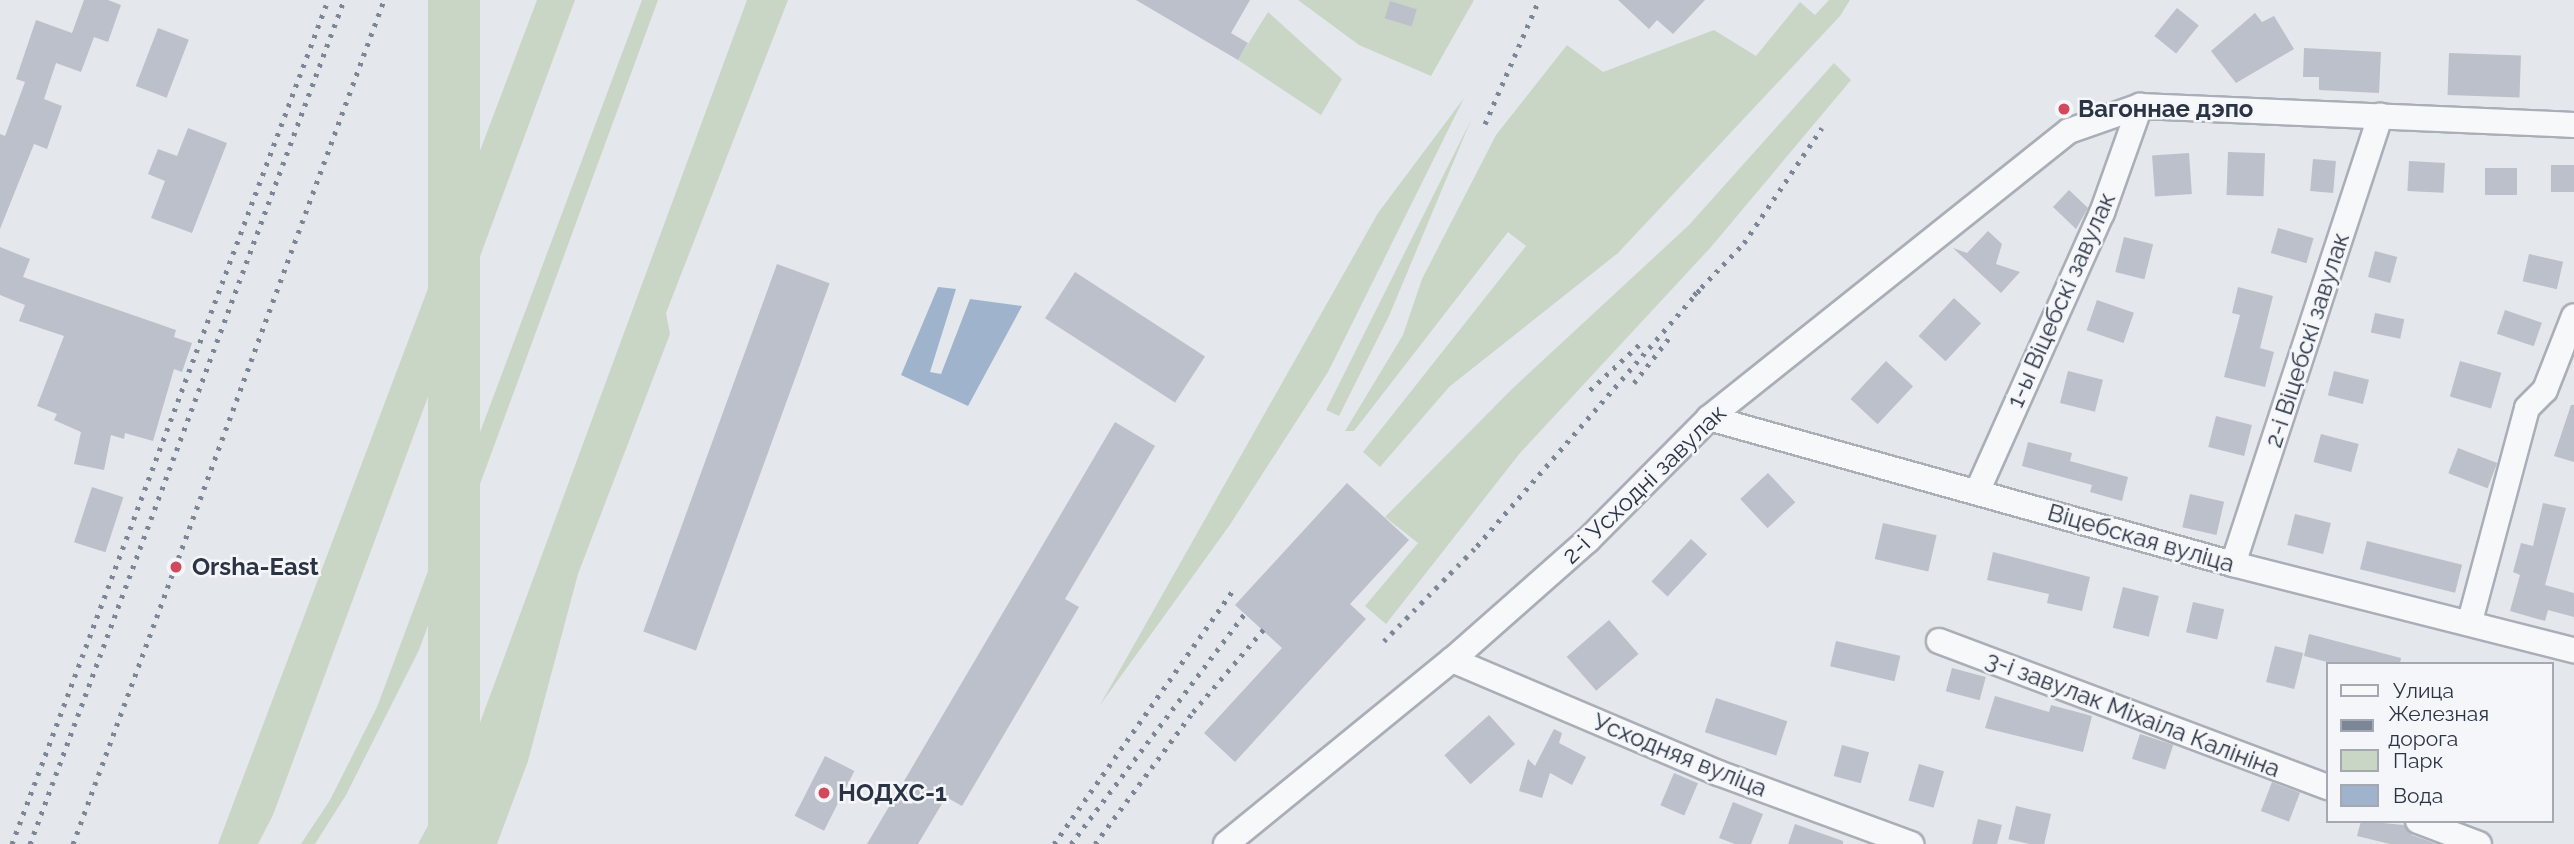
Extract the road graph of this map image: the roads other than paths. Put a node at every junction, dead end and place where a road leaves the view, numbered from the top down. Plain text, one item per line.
1 (2140, 106) junction
2 (2380, 116) junction
3 (2574, 125) edge
4 (2574, 316) edge
5 (1709, 418) junction
6 (1977, 492) junction
7 (2233, 564) junction
8 (2470, 621) junction
9 (1939, 641) dead end
10 (2574, 650) edge
11 (1452, 660) junction
12 (2326, 787) edge
13 (2423, 823) edge
14 (1226, 844) edge
15 (1911, 844) edge
16 (2479, 844) edge

1 - 2 street
1 - 5 street, 2-і Усходні завулак
1 - 6 street, 1-ы Віцебскі завулак
2 - 3 street
2 - 7 street, 2-і Віцебскі завулак
4 - 8 street
5 - 6 street, Віцебская вуліца
5 - 11 street, 2-і Усходні завулак
6 - 7 street, Віцебская вуліца
7 - 8 street, Віцебская вуліца
8 - 10 street, Віцебская вуліца
9 - 12 street, 3-і завулак Міхаіла Калініна
11 - 14 street, 2-і Усходні завулак
11 - 15 street, Усходняя вуліца
13 - 16 street

